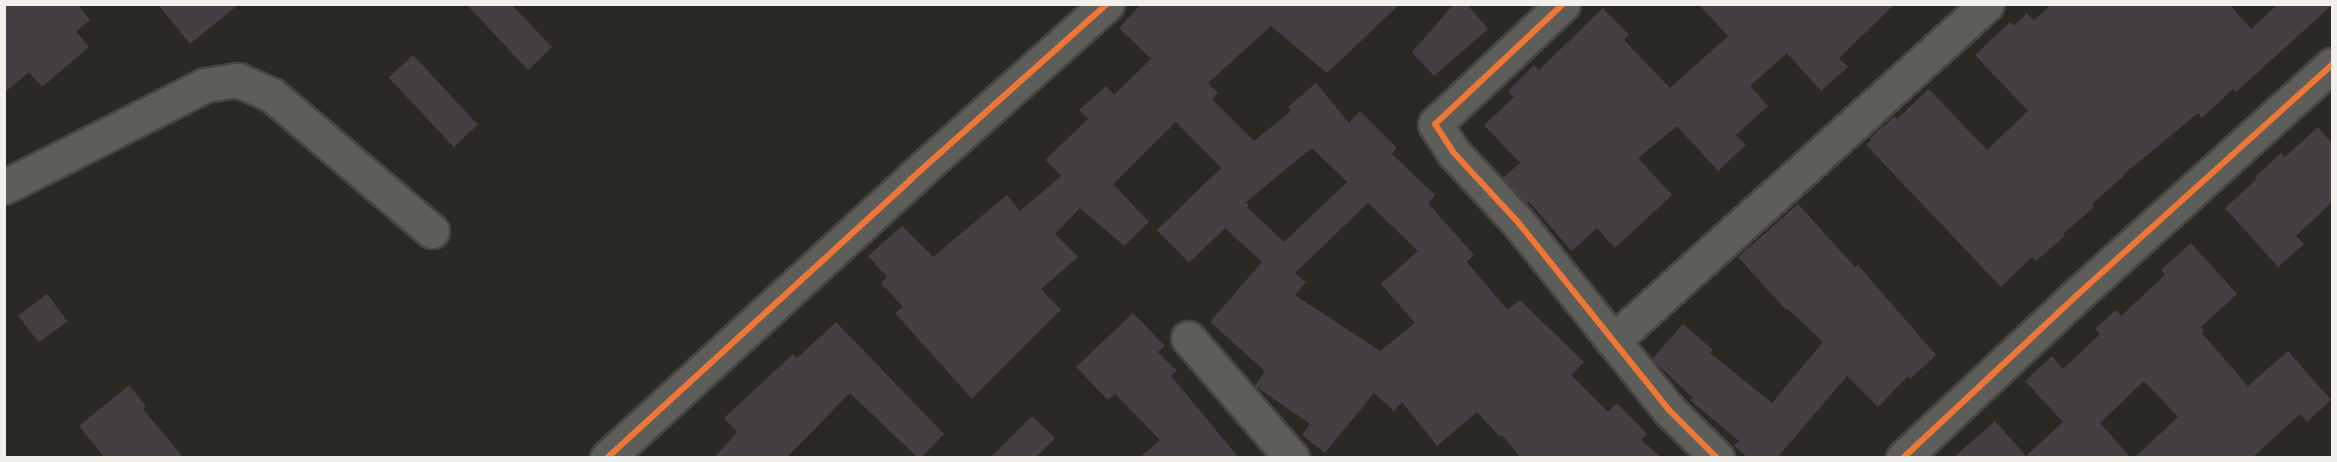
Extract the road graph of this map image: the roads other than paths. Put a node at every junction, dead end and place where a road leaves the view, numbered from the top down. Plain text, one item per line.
1 (1107, 4) edge
2 (1563, 4) edge
3 (1987, 4) edge
4 (2332, 65) edge
5 (4, 187) edge
6 (432, 231) dead end
7 (1188, 338) dead end
8 (1613, 341) junction
9 (622, 453) edge
10 (1292, 458) edge
11 (1717, 458) edge
12 (1903, 458) edge

1 - 9 street
2 - 8 street
3 - 8 street
4 - 12 street
5 - 6 street
7 - 10 street
8 - 11 street

